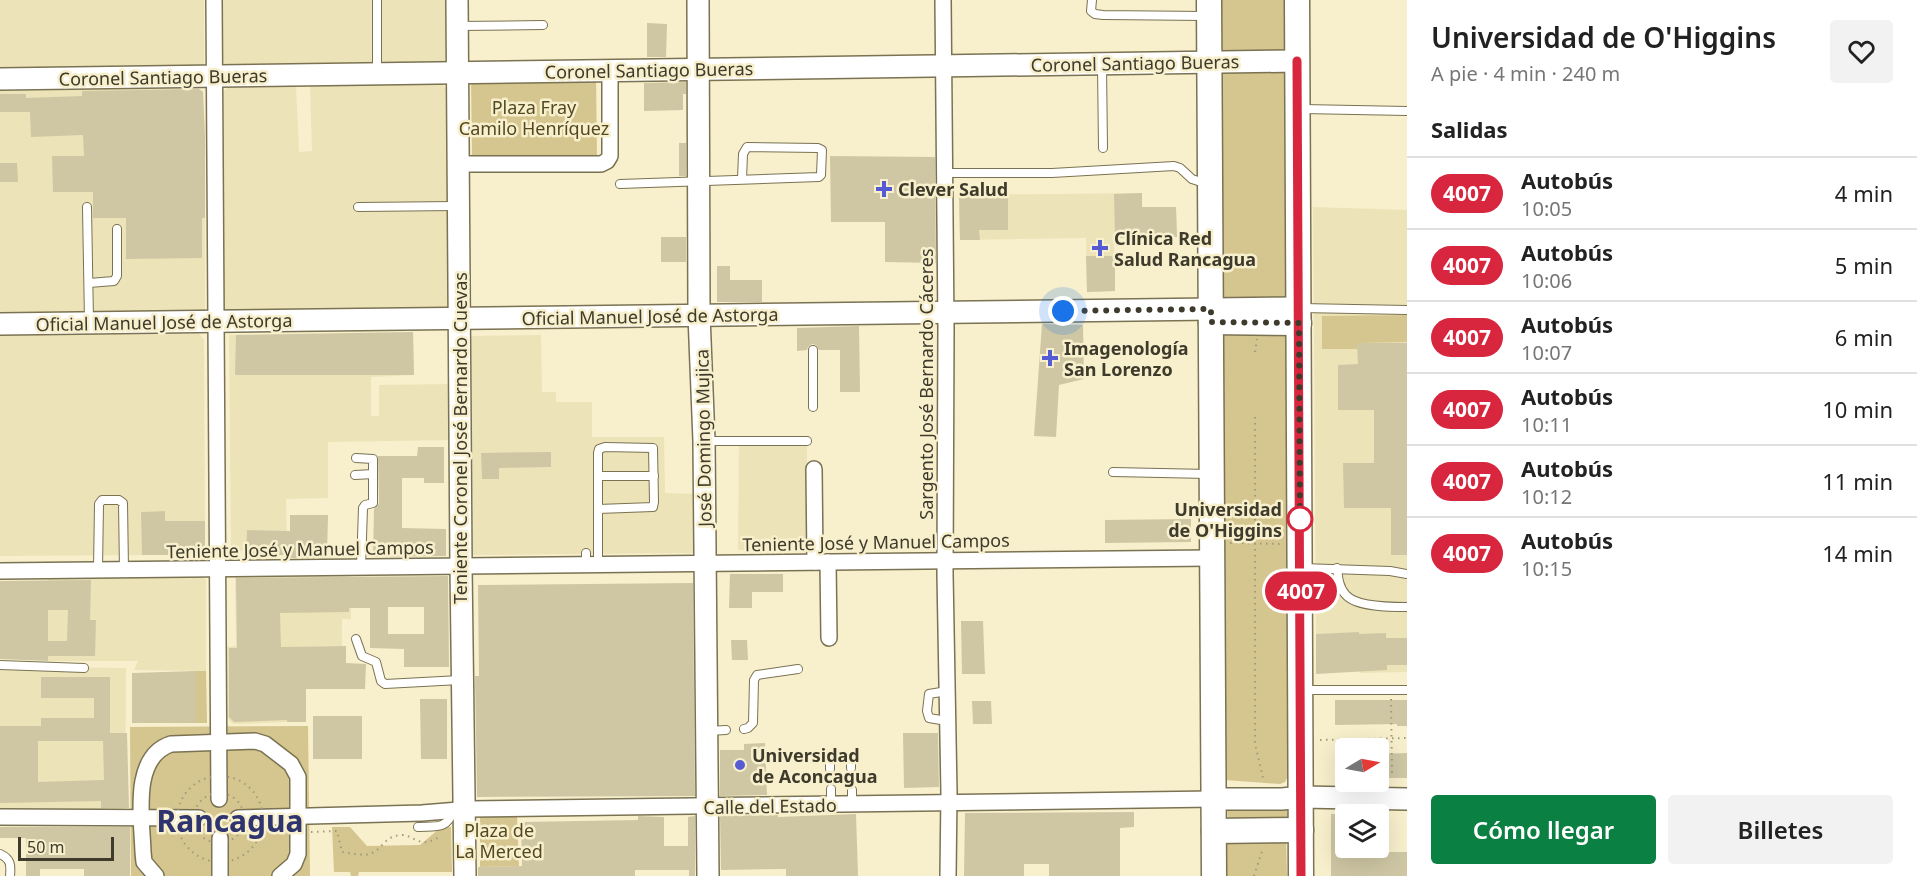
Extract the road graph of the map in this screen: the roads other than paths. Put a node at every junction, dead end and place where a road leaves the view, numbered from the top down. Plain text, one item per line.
1 (214, 0) edge
2 (377, 0) edge
3 (457, 0) edge
4 (698, 0) edge
5 (943, 0) edge
6 (1092, 0) edge
7 (1297, 0) edge
8 (1210, 8) edge
9 (543, 25) dead end
10 (457, 26) junction
11 (1297, 61) junction
12 (1210, 62) junction
13 (1102, 64) junction
14 (943, 66) junction
15 (698, 70) junction
16 (609, 71) junction
17 (457, 73) junction
18 (377, 74) junction
19 (214, 76) junction
20 (0, 79) edge
21 (1298, 109) junction
22 (1407, 111) edge
23 (1103, 148) dead end
24 (458, 164) junction
25 (944, 173) junction
26 (742, 179) junction
27 (699, 181) junction
28 (620, 184) dead end
29 (1210, 185) junction
30 (458, 206) junction
31 (87, 207) dead end
32 (358, 207) dead end
33 (117, 230) dead end
34 (88, 283) junction
35 (1407, 310) edge
36 (945, 312) junction
37 (699, 315) junction
38 (1299, 315) junction
39 (1211, 316) junction
40 (459, 318) junction
41 (215, 321) junction
42 (89, 322) junction
43 (0, 324) edge
44 (813, 350) dead end
45 (813, 407) dead end
46 (704, 441) junction
47 (807, 441) dead end
48 (356, 458) dead end
49 (814, 469) dead end
50 (1113, 472) dead end
51 (373, 474) junction
52 (355, 475) dead end
53 (1212, 475) junction
54 (598, 476) junction
55 (654, 476) junction
56 (598, 509) junction
57 (1212, 551) junction
58 (1300, 560) junction
59 (590, 561) junction
60 (945, 561) junction
61 (821, 562) junction
62 (705, 564) junction
63 (461, 566) junction
64 (361, 567) junction
65 (1337, 568) junction
66 (216, 569) junction
67 (98, 570) junction
68 (124, 570) junction
69 (0, 572) edge
70 (1407, 574) edge
71 (1407, 607) edge
72 (356, 639) dead end
73 (829, 639) dead end
74 (0, 665) edge
75 (84, 668) dead end
76 (798, 669) dead end
77 (463, 680) junction
78 (1301, 690) junction
79 (1407, 690) edge
80 (744, 729) dead end
81 (218, 741) junction
82 (830, 759) dead end
83 (851, 759) dead end
84 (851, 768) dead end
85 (830, 769) dead end
86 (219, 796) road end
87 (1302, 797) junction
88 (1214, 799) junction
89 (1407, 800) edge
90 (949, 804) junction
91 (707, 806) junction
92 (459, 811) junction
93 (298, 816) junction
94 (0, 817) edge
95 (142, 818) junction
96 (197, 818) road end
97 (241, 818) road end
98 (418, 827) dead end
99 (1301, 830) junction
100 (1214, 831) junction
101 (220, 841) road end
102 (0, 854) edge
103 (220, 868) edge
104 (10, 876) edge
105 (156, 876) edge
106 (280, 876) edge
107 (465, 876) edge
108 (708, 876) edge
109 (948, 876) edge
110 (1214, 876) edge
111 (1301, 876) edge

1 - 19 street
2 - 18 lane
3 - 10 street, Teniente Coronel José Bernardo Cuevas
4 - 15 street, José Domingo Mujica
5 - 14 street, Sargento José Bernardo Cáceres
6 - 8 lane
7 - 11 main road
8 - 12 main road
9 - 10 lane
10 - 17 street, Teniente Coronel José Bernardo Cuevas
11 - 12 street, Coronel Santiago Bueras
11 - 21 main road
12 - 13 street, Coronel Santiago Bueras
12 - 29 main road
13 - 14 street, Coronel Santiago Bueras
13 - 23 lane
14 - 15 street, Coronel Santiago Bueras
14 - 25 street, Sargento José Bernardo Cáceres
15 - 16 street, Coronel Santiago Bueras
15 - 27 street, José Domingo Mujica
16 - 17 street, Coronel Santiago Bueras
16 - 24 street
17 - 18 street, Coronel Santiago Bueras
17 - 24 street, Teniente Coronel José Bernardo Cuevas
18 - 19 street, Coronel Santiago Bueras
19 - 20 street, Coronel Santiago Bueras
19 - 41 street
21 - 22 lane
21 - 38 main road
24 - 30 street, Teniente Coronel José Bernardo Cuevas
25 - 29 lane
25 - 36 street, Sargento José Bernardo Cáceres
26 - 26 lane
26 - 27 lane
27 - 28 lane
27 - 37 street, José Domingo Mujica
29 - 39 main road
30 - 32 lane
30 - 40 street, Teniente Coronel José Bernardo Cuevas
31 - 34 lane
33 - 34 lane
34 - 42 lane
35 - 38 lane
36 - 37 street, Oficial Manuel José de Astorga
36 - 39 street, Oficial Manuel José de Astorga
36 - 60 street, Sargento José Bernardo Cáceres
37 - 40 street, Oficial Manuel José de Astorga
37 - 46 street, José Domingo Mujica
38 - 39 main road
38 - 58 main road
39 - 53 main road
40 - 41 street, Oficial Manuel José de Astorga
40 - 63 street, Teniente Coronel José Bernardo Cuevas
41 - 42 street, Oficial Manuel José de Astorga
41 - 66 street
42 - 43 street, Oficial Manuel José de Astorga
44 - 45 lane
46 - 47 lane
46 - 62 street, José Domingo Mujica
48 - 51 lane
49 - 61 street
50 - 53 lane
51 - 52 lane
51 - 64 lane
53 - 57 main road
54 - 55 lane
54 - 55 lane
54 - 56 lane
55 - 56 lane
56 - 59 lane
57 - 60 street, Teniente José y Manuel Campos
57 - 88 main road
58 - 65 lane
58 - 78 main road
59 - 62 street, Teniente José y Manuel Campos
59 - 63 street, Teniente José y Manuel Campos
60 - 61 street, Teniente José y Manuel Campos
60 - 90 street, Sargento José Bernardo Cáceres
61 - 62 street, Teniente José y Manuel Campos
61 - 73 street
62 - 91 street, José Domingo Mujica
63 - 64 street, Teniente José y Manuel Campos
63 - 77 street, Teniente Coronel José Bernardo Cuevas
64 - 66 street, Teniente José y Manuel Campos
65 - 70 lane
65 - 71 lane
66 - 68 street, Teniente José y Manuel Campos
66 - 81 street
67 - 68 street, Teniente José y Manuel Campos
67 - 68 lane
67 - 69 street, Teniente José y Manuel Campos
72 - 77 lane
74 - 75 lane
76 - 80 lane
77 - 92 street, Teniente Coronel José Bernardo Cuevas
78 - 79 lane
78 - 87 main road
81 - 86 street
81 - 93 street
81 - 95 street
82 - 85 lane
83 - 84 lane
87 - 88 street, Calle del Estado
87 - 89 street, Calle del Estado
87 - 99 main road
88 - 90 street, Calle del Estado
88 - 100 main road
90 - 91 street, Calle del Estado
90 - 109 street, Sargento José Bernardo Cáceres
91 - 92 street, Calle del Estado
91 - 108 street, José Domingo Mujica
92 - 93 street, Calle del Estado
92 - 98 lane
92 - 107 street, Teniente Coronel José Bernardo Cuevas
93 - 97 street, Calle del Estado
93 - 106 street
94 - 95 street
95 - 96 street
95 - 105 street
99 - 100 main road
99 - 111 main road
100 - 110 main road
101 - 103 street
102 - 104 lane

